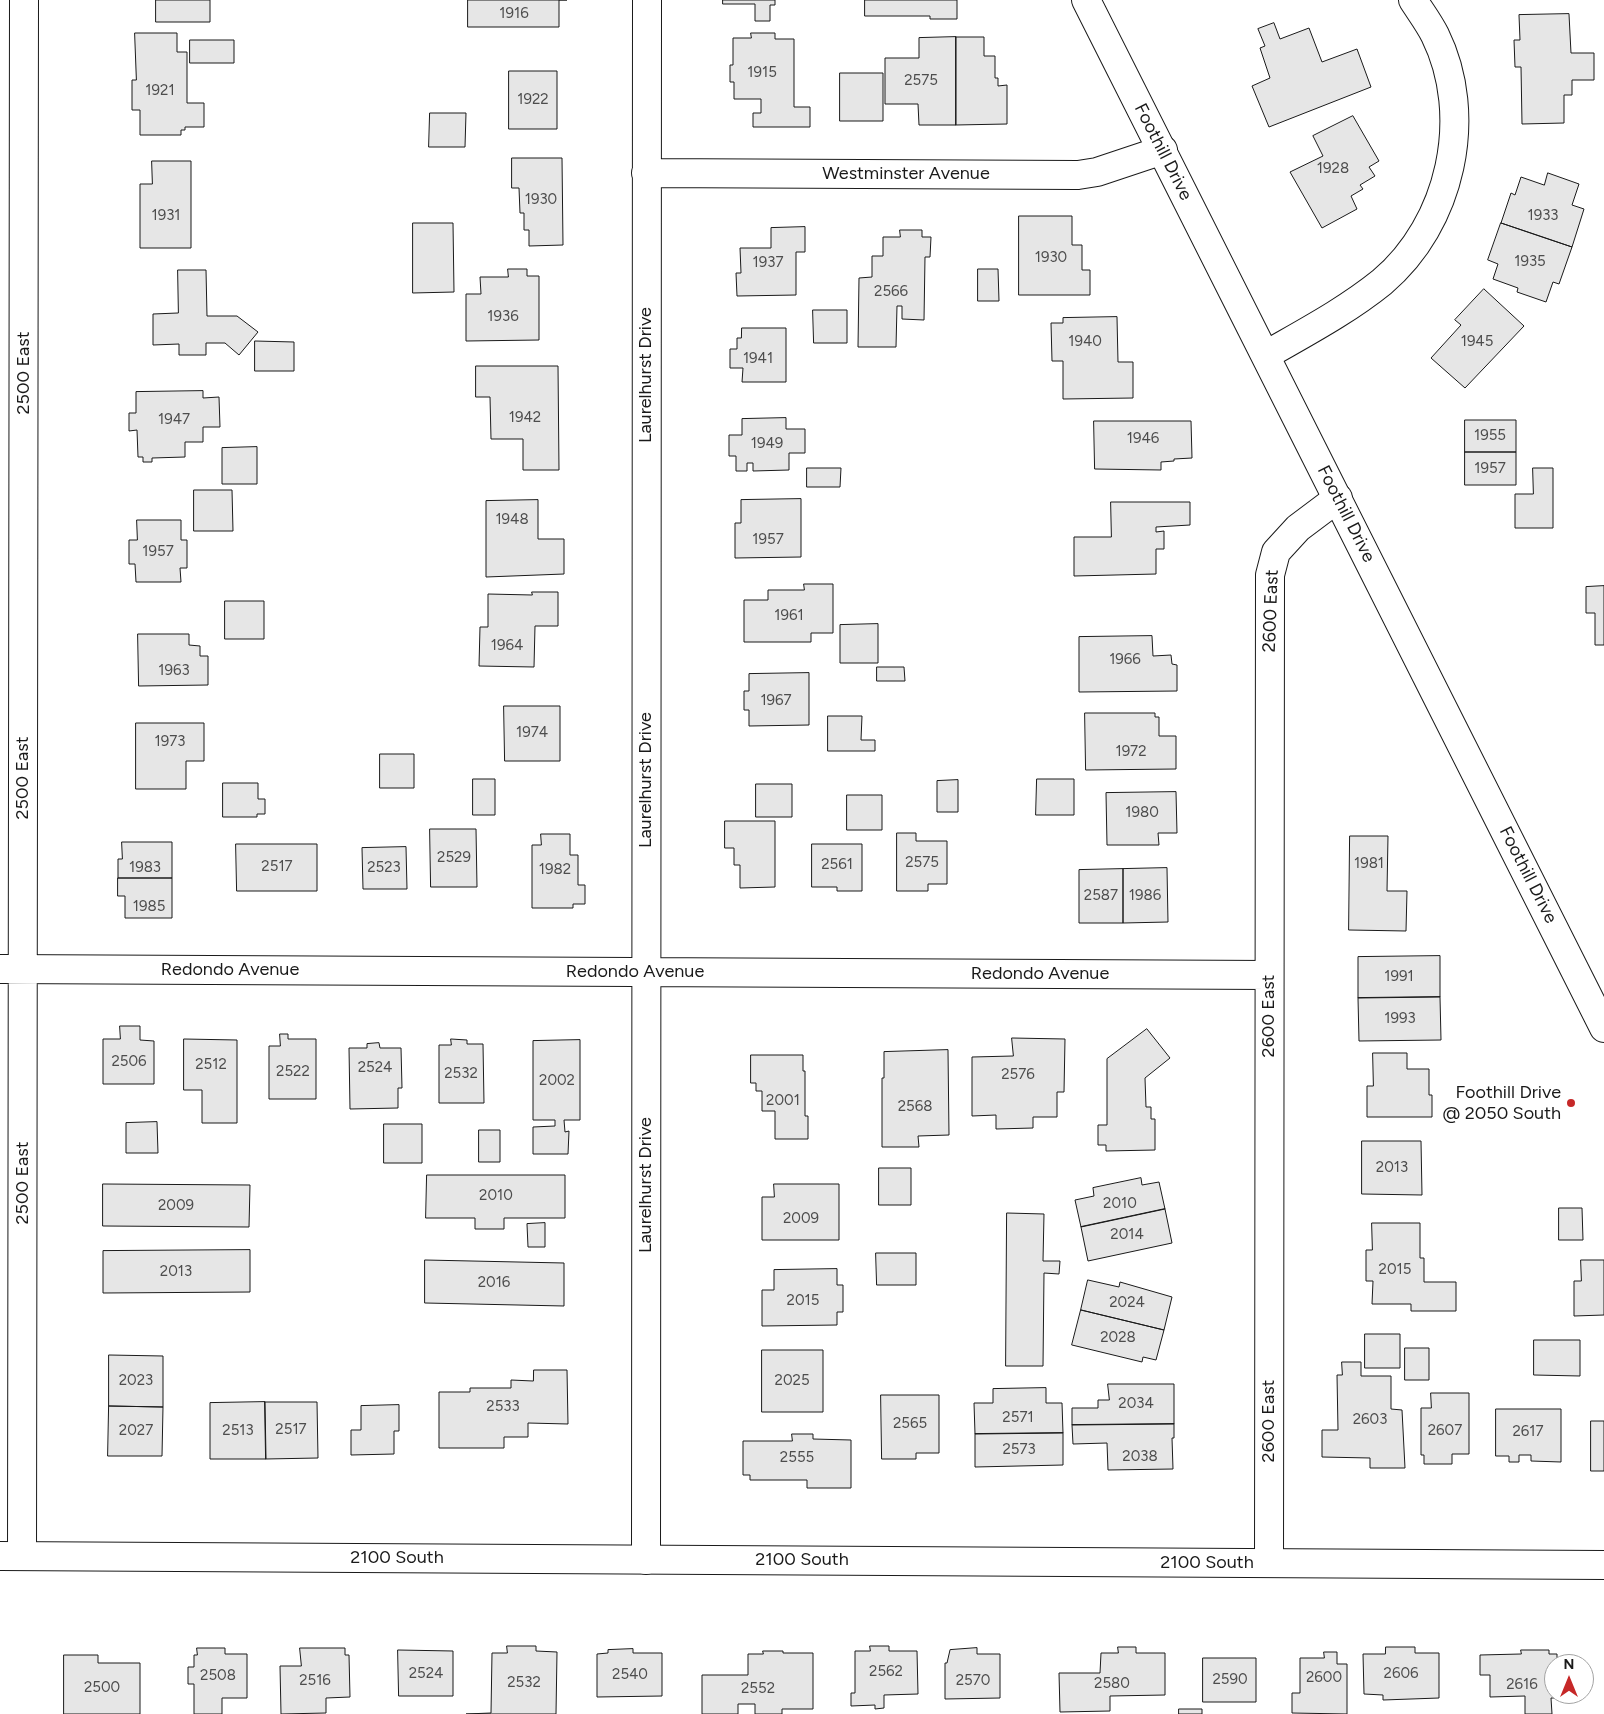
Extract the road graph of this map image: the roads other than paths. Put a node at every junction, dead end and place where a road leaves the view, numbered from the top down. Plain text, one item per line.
1 (24, 0) edge
2 (647, 0) edge
3 (1086, 0) edge
4 (1412, 0) edge
5 (1163, 150) junction
6 (646, 173) junction
7 (1266, 355) junction
8 (1338, 498) junction
9 (12, 969) edge
10 (646, 972) junction
11 (1269, 975) junction
12 (1604, 1028) edge
13 (11, 1556) edge
14 (646, 1560) junction
15 (1269, 1563) junction
16 (1604, 1565) edge

1 - 9 street, 2500 East
2 - 6 street, Laurelhurst Drive
3 - 5 street, Foothill Drive
4 - 7 street
5 - 6 street, Westminster Avenue
5 - 7 street, Foothill Drive
6 - 10 street, Laurelhurst Drive
7 - 8 street, Foothill Drive
8 - 11 street, 2600 East
8 - 12 street, Foothill Drive
9 - 10 street, Redondo Avenue
9 - 13 street, 2500 East
10 - 11 street, Redondo Avenue
10 - 14 street, Laurelhurst Drive
11 - 15 street, 2600 East
13 - 14 street, 2100 South
14 - 15 street, 2100 South
15 - 16 street, 2100 South

